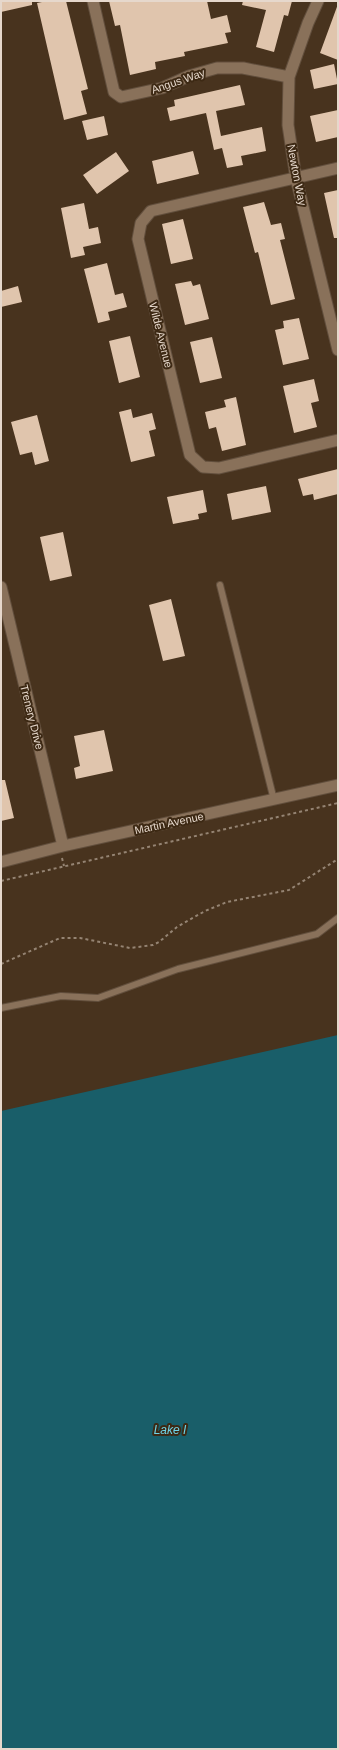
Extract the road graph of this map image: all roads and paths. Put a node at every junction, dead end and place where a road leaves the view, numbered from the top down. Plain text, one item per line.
1 (93, 1) edge
2 (318, 1) edge
3 (290, 77) junction
4 (338, 168) edge
5 (296, 178) junction
6 (338, 350) edge
7 (338, 440) edge
8 (220, 585) dead end
9 (1, 588) edge
10 (338, 785) edge
11 (274, 800) junction
12 (338, 804) edge
13 (63, 846) junction
14 (338, 859) edge
15 (1, 862) edge
16 (1, 880) edge
17 (338, 918) edge
18 (1, 964) edge
19 (1, 1008) edge

1 - 3 street, Angus Way
2 - 3 street, Newton Way
3 - 5 street, Newton Way
4 - 5 street, Wilde Avenue
5 - 6 street, Newton Way
5 - 7 street, Wilde Avenue
8 - 11 lane
9 - 13 street, Trenery Drive
10 - 11 street, Martin Avenue
11 - 13 street, Martin Avenue
12 - 16 path
13 - 15 street, Martin Avenue
14 - 18 path
17 - 19 lane

